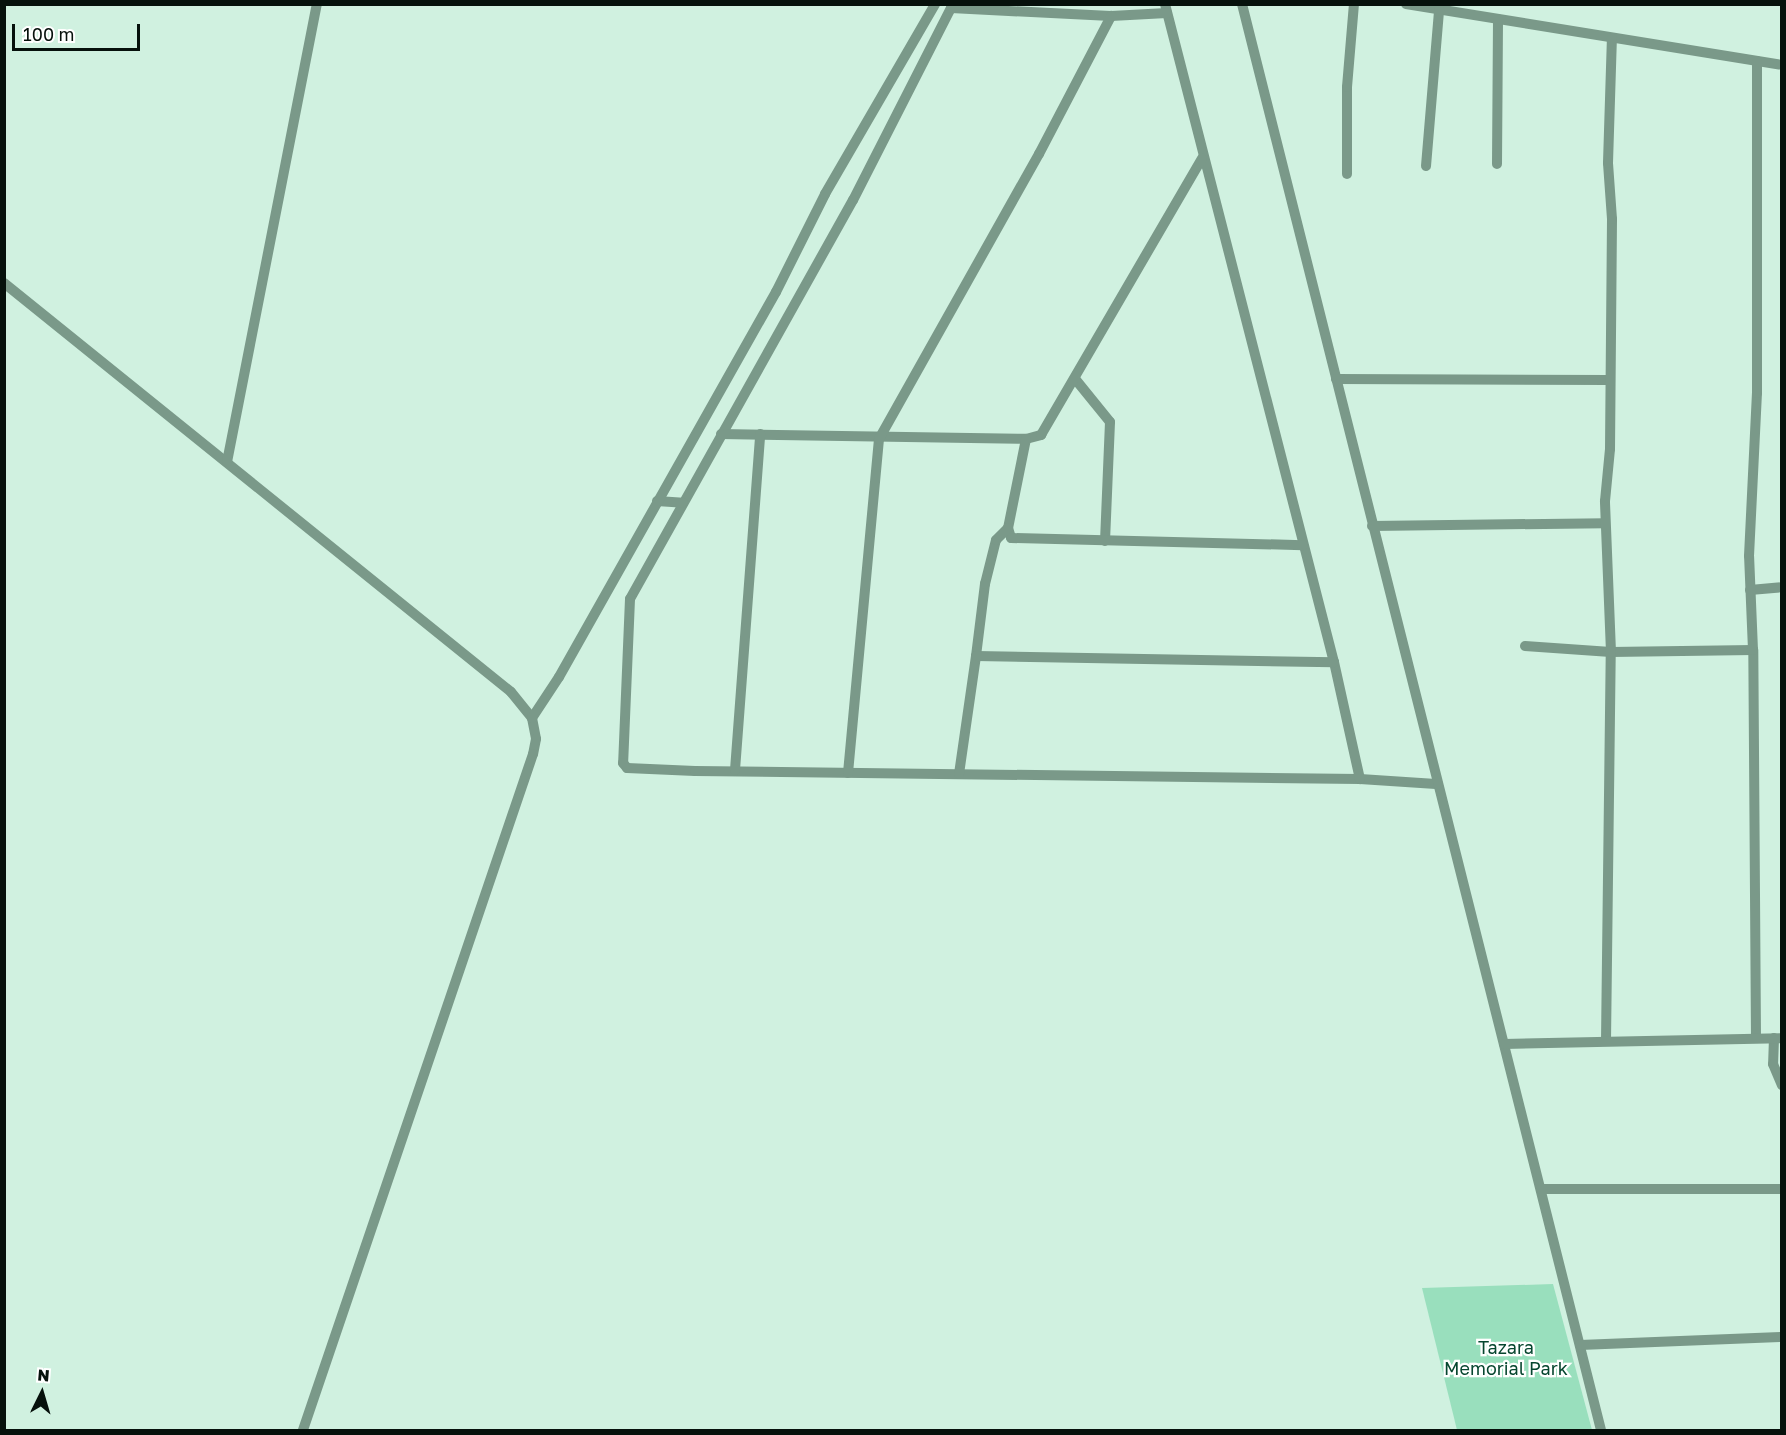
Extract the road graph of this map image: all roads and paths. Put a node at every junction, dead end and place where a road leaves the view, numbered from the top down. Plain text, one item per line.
1 (317, 4) edge
2 (935, 4) edge
3 (1242, 4) edge
4 (1354, 4) edge
5 (1406, 4) edge
6 (952, 6) edge
7 (1166, 9) edge
8 (1439, 10) junction
9 (1111, 16) junction
10 (1498, 19) junction
11 (1612, 38) junction
12 (1757, 61) junction
13 (1782, 65) edge
14 (1202, 158) junction
15 (1497, 164) dead end
16 (1426, 166) dead end
17 (1347, 174) dead end
18 (4, 283) edge
19 (1336, 379) junction
20 (1076, 380) junction
21 (1609, 380) junction
22 (721, 434) junction
23 (760, 435) junction
24 (882, 436) junction
25 (1026, 439) junction
26 (227, 462) junction
27 (657, 501) junction
28 (683, 502) junction
29 (1605, 523) junction
30 (1372, 526) junction
31 (1008, 528) junction
32 (1105, 541) junction
33 (1303, 545) junction
34 (1782, 587) edge
35 (1750, 590) junction
36 (1525, 646) dead end
37 (1753, 650) junction
38 (1611, 652) junction
39 (976, 656) junction
40 (1334, 662) junction
41 (532, 718) junction
42 (735, 770) junction
43 (848, 773) junction
44 (959, 774) junction
45 (1360, 779) junction
46 (1436, 784) junction
47 (1756, 1038) junction
48 (1778, 1038) edge
49 (1606, 1041) junction
50 (1504, 1044) junction
51 (1782, 1085) edge
52 (1541, 1189) junction
53 (1782, 1189) edge
54 (1782, 1337) edge
55 (1580, 1346) junction
56 (303, 1431) edge
57 (1601, 1431) edge

1 - 26 street
2 - 27 street
3 - 19 street
4 - 17 street
5 - 8 street
6 - 9 street
6 - 22 street
7 - 9 street
7 - 14 street
8 - 10 street
8 - 16 street
9 - 24 street
10 - 11 street
10 - 15 street
11 - 12 street
11 - 21 street
12 - 13 street
12 - 35 street
14 - 20 street
14 - 33 street
18 - 26 street
19 - 21 street
19 - 30 street
20 - 25 street
20 - 32 street
21 - 29 street
22 - 23 street
22 - 28 street
23 - 24 street
23 - 42 street
24 - 25 street
24 - 43 street
25 - 31 street
26 - 41 street
27 - 28 street
27 - 41 street
28 - 42 street
29 - 30 street
29 - 38 street
30 - 46 street
31 - 32 street
31 - 39 street
32 - 33 street
33 - 40 street
34 - 35 street
35 - 37 street
36 - 38 street
37 - 38 street
37 - 47 street
38 - 49 street
39 - 40 street
39 - 44 street
40 - 45 street
41 - 56 street
42 - 43 street
43 - 44 street
44 - 45 street
45 - 46 street
46 - 50 street
47 - 48 street
47 - 49 street
48 - 51 street
49 - 50 street
50 - 52 street
52 - 53 street
52 - 55 street
54 - 55 street
55 - 57 street

